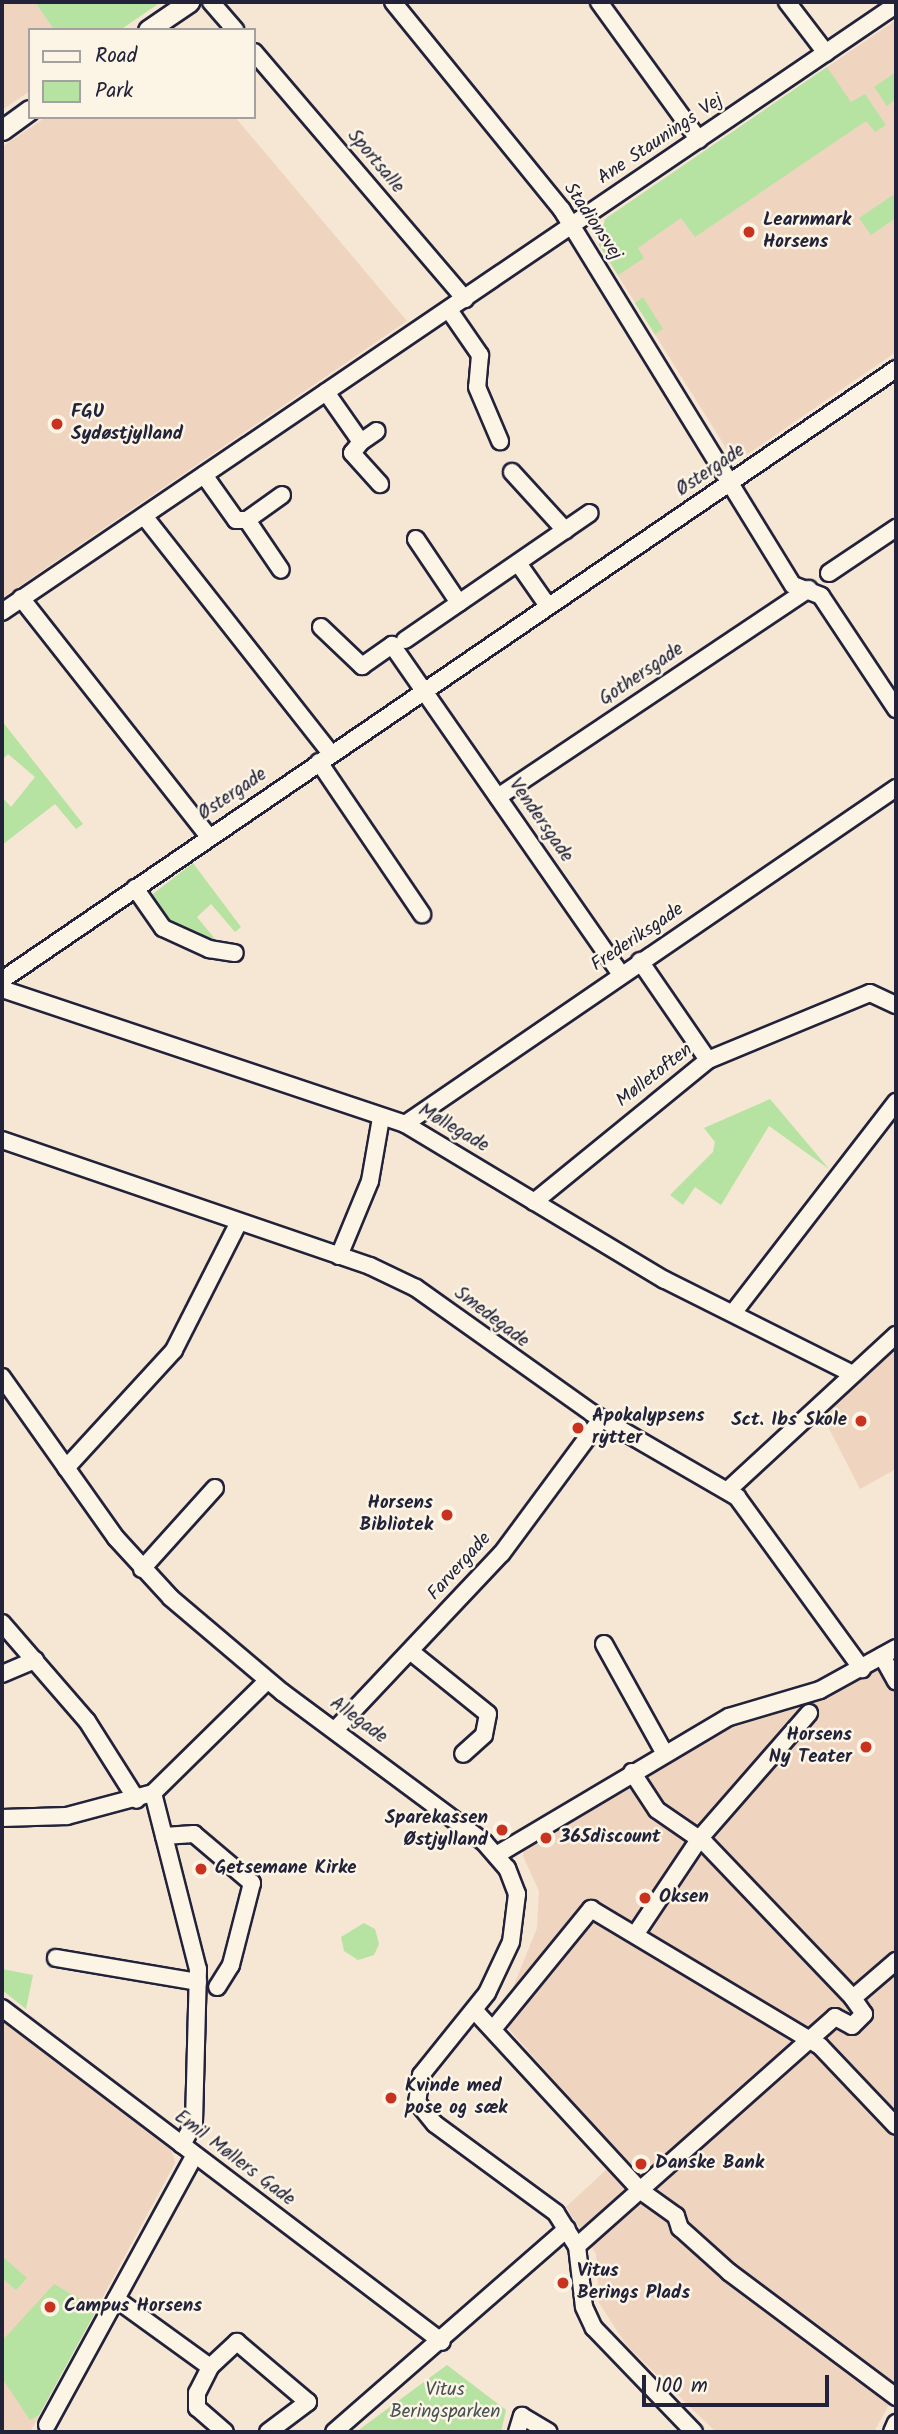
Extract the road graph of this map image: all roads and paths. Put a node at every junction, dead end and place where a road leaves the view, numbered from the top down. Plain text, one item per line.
1 (189, 2) edge
2 (211, 2) edge
3 (393, 2) edge
4 (599, 2) edge
5 (787, 2) edge
6 (896, 5) edge
7 (151, 28) edge
8 (233, 28) edge
9 (826, 53) junction
10 (256, 54) edge
11 (28, 111) edge
12 (2, 130) edge
13 (699, 140) junction
14 (572, 226) junction
15 (464, 299) junction
16 (449, 310) junction
17 (896, 369) edge
18 (326, 393) junction
19 (377, 431) dead end
20 (500, 441) dead end
21 (361, 442) junction
22 (512, 472) dead end
23 (204, 475) junction
24 (732, 482) junction
25 (380, 484) dead end
26 (282, 495) dead end
27 (590, 513) dead end
28 (144, 516) junction
29 (247, 520) junction
30 (896, 528) edge
31 (565, 530) junction
32 (416, 539) dead end
33 (518, 563) junction
34 (281, 570) dead end
35 (829, 573) dead end
36 (809, 589) junction
37 (22, 598) junction
38 (459, 603) junction
39 (548, 606) junction
40 (2, 612) edge
41 (321, 627) dead end
42 (405, 640) dead end
43 (424, 690) junction
44 (896, 709) edge
45 (325, 758) junction
46 (896, 788) edge
47 (498, 797) junction
48 (209, 837) junction
49 (135, 888) junction
50 (422, 914) dead end
51 (235, 953) dead end
52 (640, 961) junction
53 (621, 975) junction
54 (2, 980) edge
55 (2, 989) edge
56 (896, 1004) edge
57 (708, 1060) junction
58 (896, 1102) edge
59 (382, 1118) junction
60 (405, 1124) junction
61 (2, 1140) edge
62 (534, 1202) junction
63 (237, 1224) junction
64 (339, 1256) junction
65 (733, 1313) junction
66 (896, 1335) edge
67 (853, 1374) junction
68 (2, 1377) edge
69 (601, 1419) junction
70 (66, 1468) junction
71 (215, 1488) dead end
72 (728, 1490) junction
73 (142, 1569) junction
74 (2, 1623) edge
75 (604, 1644) dead end
76 (410, 1651) junction
77 (889, 1652) edge
78 (35, 1660) junction
79 (862, 1669) junction
80 (2, 1674) edge
81 (267, 1681) junction
82 (896, 1681) edge
83 (809, 1713) dead end
84 (335, 1730) junction
85 (463, 1754) dead end
86 (665, 1754) junction
87 (632, 1772) junction
88 (153, 1793) junction
89 (137, 1800) junction
90 (2, 1818) edge
91 (164, 1836) junction
92 (700, 1838) junction
93 (498, 1854) junction
94 (637, 1932) junction
95 (56, 1958) dead end
96 (896, 1961) edge
97 (198, 1985) junction
98 (217, 1987) dead end
99 (853, 1998) junction
100 (2, 2008) edge
101 (475, 2011) junction
102 (494, 2028) junction
103 (811, 2039) junction
104 (896, 2126) edge
105 (188, 2151) junction
106 (645, 2188) junction
107 (568, 2229) junction
108 (577, 2246) junction
109 (116, 2299) junction
110 (442, 2342) junction
111 (209, 2367) junction
112 (896, 2397) edge
113 (896, 2423) edge
114 (47, 2426) dead end
115 (225, 2432) edge
116 (268, 2432) edge
117 (334, 2432) edge
118 (517, 2432) edge
119 (549, 2432) edge
120 (694, 2432) edge
121 (892, 2432) edge

1 - 7 main road
2 - 8 street
3 - 14 street, Stadionsvej
4 - 13 street
5 - 9 street
6 - 9 street, Ane Staunings Vej
9 - 13 street, Ane Staunings Vej
10 - 15 street, Sportsalle
11 - 12 main road
13 - 14 street, Ane Staunings Vej
14 - 15 street, Ane Staunings Vej
14 - 24 street, Stadionsvej
15 - 16 street, Ane Staunings Vej
16 - 18 street, Ane Staunings Vej
16 - 20 street
17 - 24 street, Østergade
18 - 21 street
18 - 23 street, Ane Staunings Vej
19 - 21 street
21 - 25 street
22 - 31 street
23 - 28 street, Ane Staunings Vej
23 - 29 street
24 - 36 street, Stadionsvej
24 - 39 street, Østergade
26 - 29 street
27 - 31 street
28 - 37 street, Ane Staunings Vej
28 - 45 street
29 - 34 street
30 - 35 street
31 - 33 street
32 - 38 street
33 - 38 street
33 - 39 street
36 - 44 street, Stadionsvej
36 - 47 street, Gothersgade
37 - 40 street, Ane Staunings Vej
37 - 48 street
38 - 42 street
39 - 43 street, Østergade
41 - 43 street
43 - 45 street, Østergade
43 - 47 street, Vendersgade
45 - 48 street, Østergade
45 - 50 street
46 - 52 street, Frederiksgade
47 - 53 street, Vendersgade
48 - 49 street, Østergade
49 - 51 street
49 - 54 street, Østergade
52 - 53 street, Frederiksgade
52 - 57 street
53 - 60 street, Frederiksgade
55 - 59 street, Møllegade
56 - 57 street, Mølletoften
57 - 62 street, Mølletoften
58 - 65 street
59 - 60 street, Møllegade
59 - 64 street
60 - 62 street, Møllegade
61 - 63 street, Smedegade
62 - 65 street, Møllegade
63 - 64 street, Smedegade
63 - 70 street
64 - 69 street, Smedegade
65 - 67 street, Møllegade
66 - 67 street
67 - 72 street
68 - 70 street, Allegade
69 - 72 street, Smedegade
69 - 76 street, Farvergade
70 - 73 street, Allegade
71 - 73 street
72 - 79 street, Smedegade
73 - 81 street, Allegade
74 - 78 street
75 - 86 street
76 - 84 street, Farvergade
76 - 85 street
77 - 79 street
77 - 82 street
78 - 80 street
78 - 89 street
79 - 86 street
81 - 84 street, Allegade
81 - 88 street
83 - 92 street
84 - 93 street, Allegade
86 - 87 street
87 - 92 street
87 - 93 street
88 - 89 street
88 - 91 street
89 - 90 street
91 - 97 street
91 - 98 street
92 - 94 street
92 - 99 street
93 - 101 street, Allegade
94 - 102 street
94 - 103 street
95 - 97 street
96 - 99 street
97 - 105 street
99 - 103 street
100 - 105 street, Emil Møllers Gade
101 - 102 street
101 - 107 street, Allegade
102 - 106 street
103 - 104 street
103 - 106 street
105 - 109 street
105 - 110 street, Emil Møllers Gade
106 - 108 street
106 - 112 street
107 - 108 street
107 - 110 street
108 - 120 street
109 - 111 street
109 - 114 street
110 - 117 street
111 - 115 street
111 - 116 street
113 - 121 street
118 - 119 street

